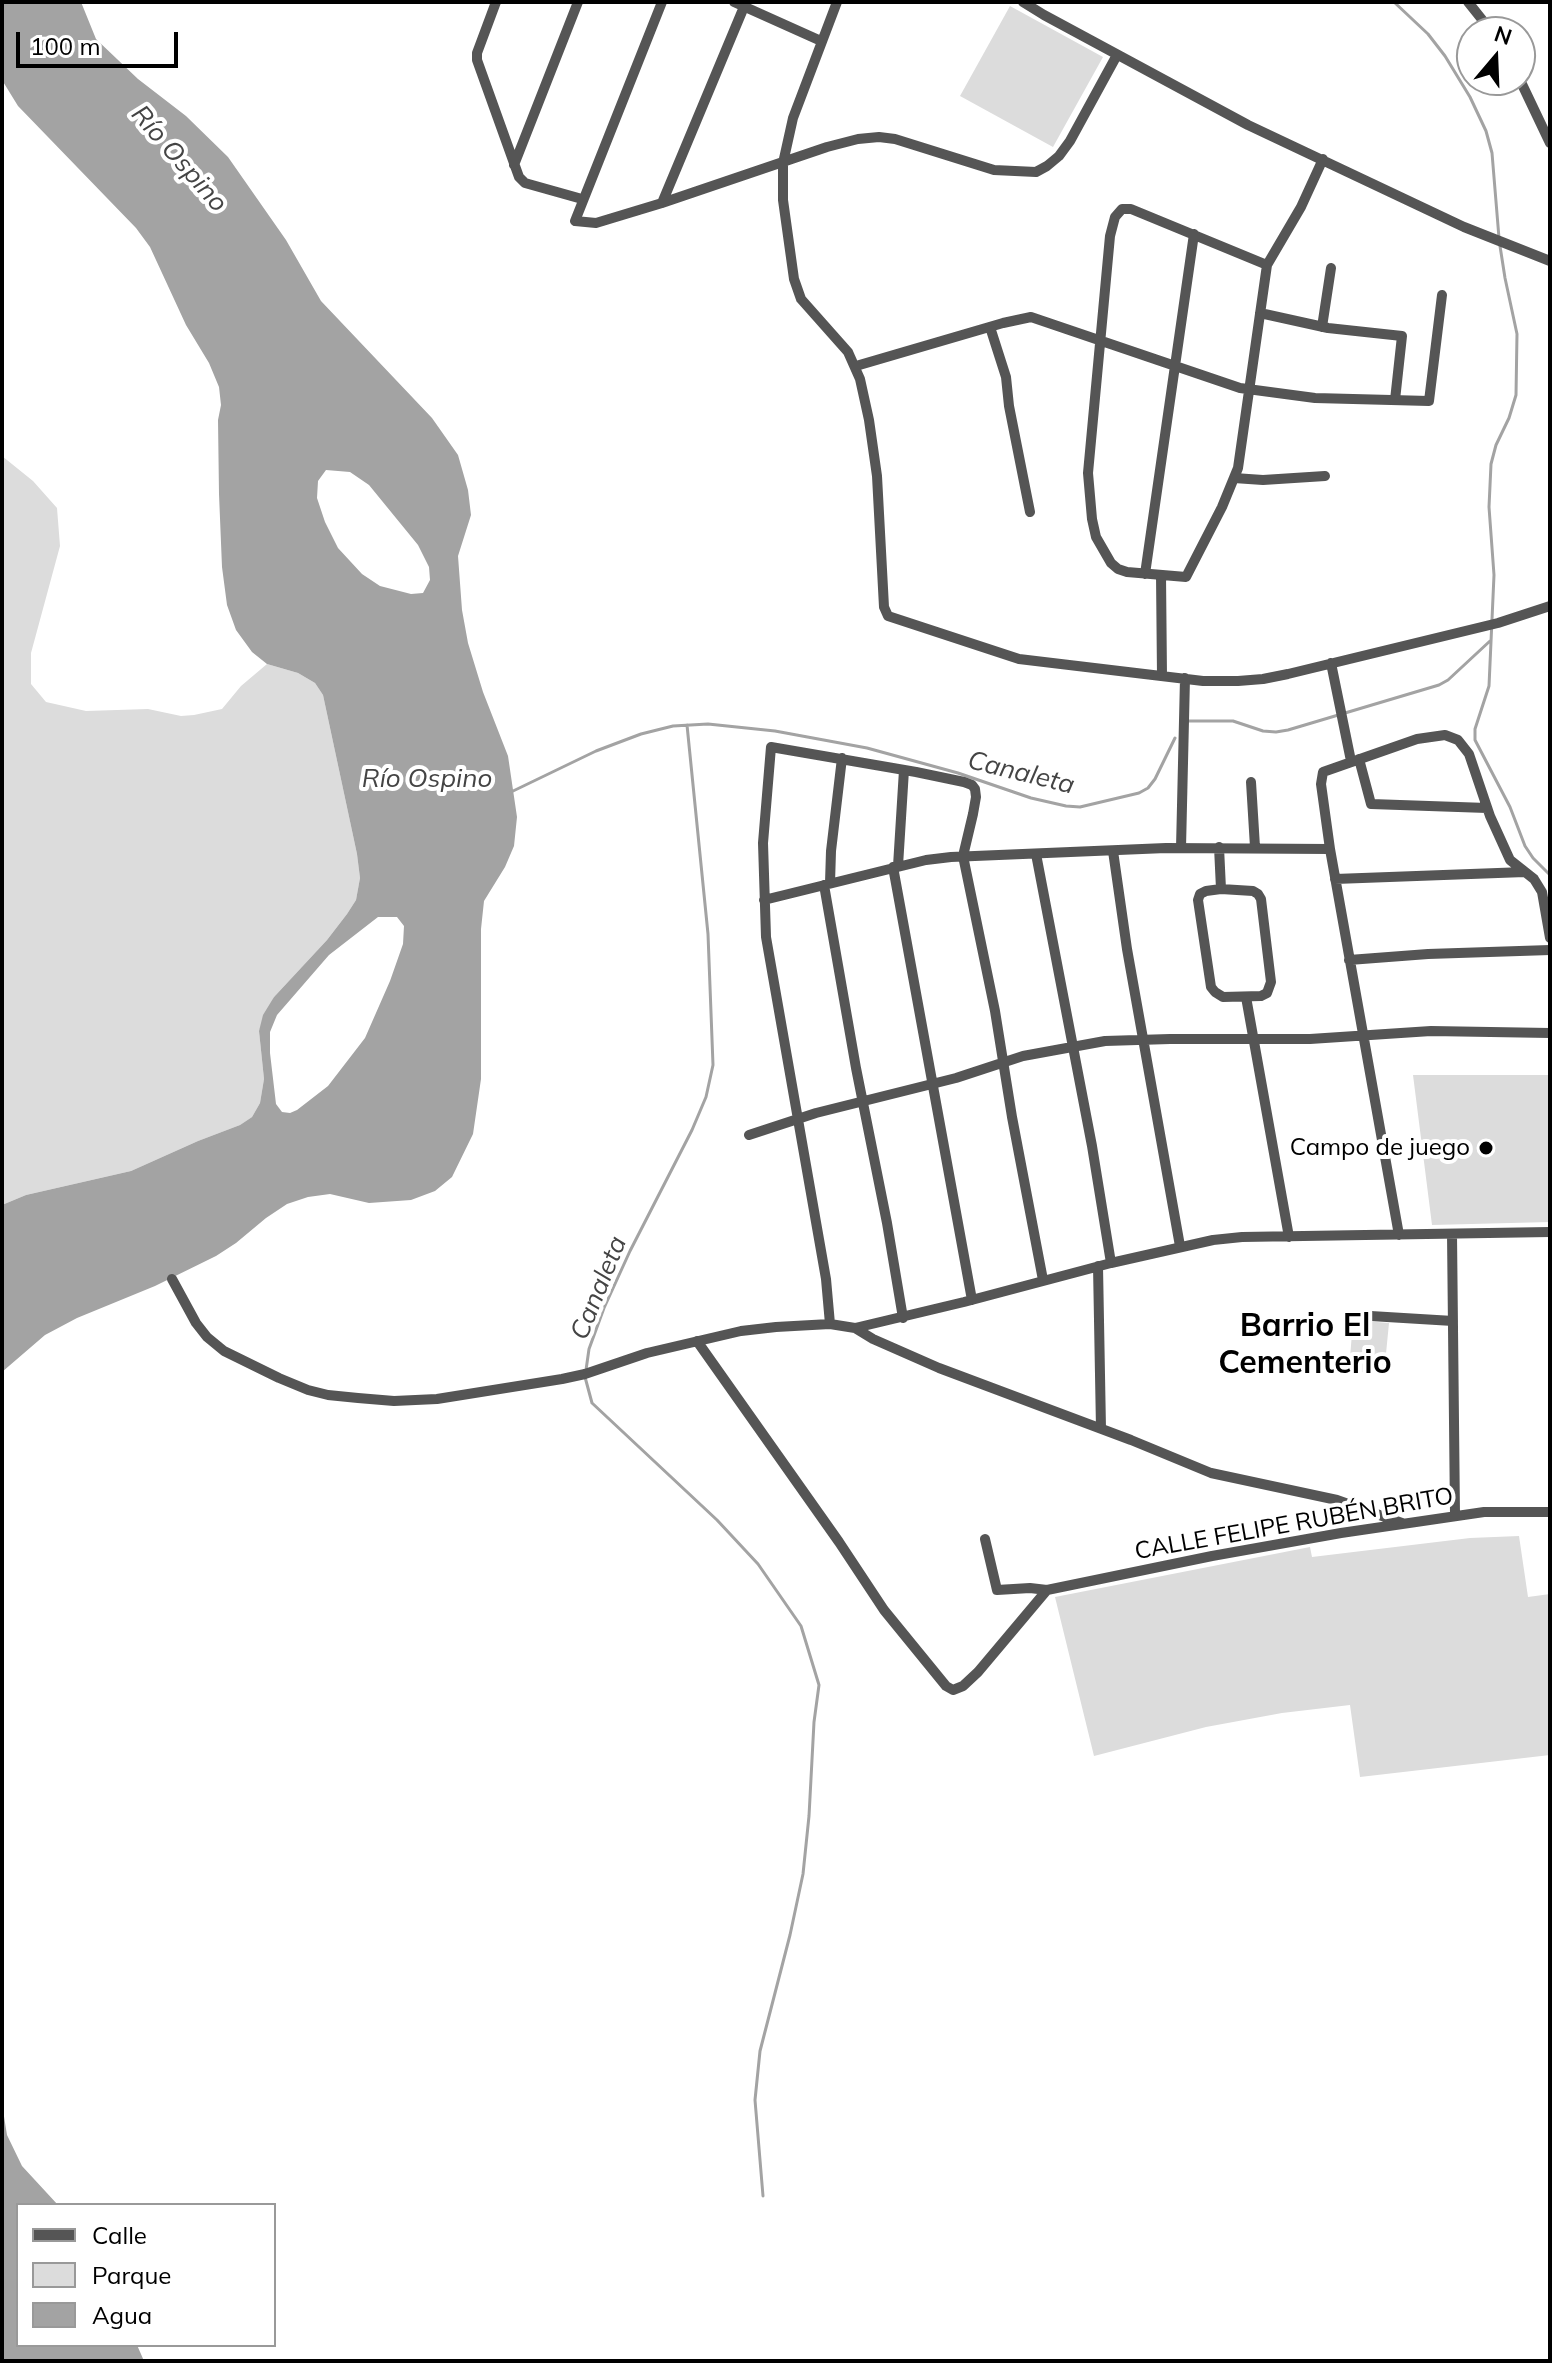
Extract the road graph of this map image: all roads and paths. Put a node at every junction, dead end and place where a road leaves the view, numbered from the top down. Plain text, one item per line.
1 (496, 2) edge
2 (578, 2) edge
3 (662, 2) edge
4 (837, 2) edge
5 (1023, 2) edge
6 (742, 4) edge
7 (821, 41) junction
8 (1117, 55) junction
9 (1528, 96) edge
10 (1550, 143) edge
11 (1323, 159) junction
12 (783, 163) junction
13 (514, 165) junction
14 (582, 199) junction
15 (662, 203) junction
16 (1194, 234) junction
17 (1550, 261) edge
18 (1267, 265) junction
19 (1331, 268) dead end
20 (1442, 295) dead end
21 (1260, 313) junction
22 (990, 327) junction
23 (1322, 327) junction
24 (1102, 340) junction
25 (856, 366) junction
26 (1175, 367) junction
27 (1250, 391) junction
28 (1395, 400) junction
29 (1325, 476) dead end
30 (1234, 478) junction
31 (1030, 512) dead end
32 (1145, 574) junction
33 (1161, 575) junction
34 (1550, 606) edge
35 (1331, 663) junction
36 (1162, 676) junction
37 (1185, 678) junction
38 (842, 758) junction
39 (1355, 760) junction
40 (904, 770) junction
41 (1251, 782) dead end
42 (1487, 808) junction
43 (1219, 847) junction
44 (1255, 847) junction
45 (1181, 848) junction
46 (1330, 849) junction
47 (1113, 851) junction
48 (1036, 854) junction
49 (963, 856) junction
50 (896, 867) junction
51 (1525, 872) junction
52 (1335, 879) junction
53 (827, 884) junction
54 (1221, 889) junction
55 (764, 900) junction
56 (1550, 938) edge
57 (1550, 950) edge
58 (1349, 960) junction
59 (1246, 997) junction
60 (1550, 1033) edge
61 (1362, 1034) junction
62 (1253, 1039) junction
63 (1144, 1040) junction
64 (1072, 1046) junction
65 (1003, 1063) junction
66 (933, 1084) junction
67 (863, 1102) junction
68 (797, 1119) junction
69 (749, 1135) dead end
70 (1550, 1232) edge
71 (1452, 1234) junction
72 (1399, 1235) junction
73 (1289, 1237) junction
74 (1180, 1246) junction
75 (1111, 1263) junction
76 (1098, 1266) junction
77 (172, 1279) dead end
78 (1043, 1280) junction
79 (972, 1300) junction
80 (1354, 1315) dead end
81 (903, 1318) junction
82 (1453, 1321) junction
83 (830, 1324) junction
84 (855, 1328) junction
85 (697, 1341) junction
86 (1101, 1429) junction
87 (1550, 1512) edge
88 (1455, 1515) junction
89 (1402, 1523) junction
90 (985, 1539) dead end
91 (1047, 1590) junction

1 - 13 street
2 - 13 street
3 - 14 street
4 - 7 street
5 - 8 street
6 - 7 street
6 - 15 street
7 - 12 street
8 - 11 street
8 - 12 street
9 - 10 street
11 - 17 street
11 - 18 street
12 - 15 street
12 - 25 street
13 - 14 street
14 - 15 street
16 - 18 street
16 - 24 street
16 - 26 street
18 - 21 street
19 - 23 street
20 - 28 street
21 - 23 street
21 - 27 street
22 - 24 street
22 - 25 street
22 - 31 street
23 - 28 street
24 - 26 street
24 - 32 street
25 - 36 street
26 - 27 street
26 - 32 street
27 - 28 street
27 - 30 street
29 - 30 street
30 - 33 street
32 - 33 street
33 - 36 street
34 - 35 street
35 - 37 street
35 - 39 street
36 - 37 street
37 - 45 street
38 - 40 street
38 - 53 street
38 - 55 street
39 - 42 street
39 - 42 street
39 - 46 street
40 - 49 street
40 - 50 street
41 - 44 street
42 - 51 street
43 - 44 street
43 - 45 street
43 - 54 street
44 - 46 street
45 - 47 street
46 - 52 street
47 - 48 street
47 - 63 street
48 - 49 street
48 - 64 street
49 - 50 street
49 - 65 street
50 - 53 street
50 - 66 street
51 - 52 street
51 - 56 street
52 - 58 street
53 - 55 street
53 - 67 street
54 - 59 street
54 - 59 street
55 - 68 street
57 - 58 street
58 - 61 street
59 - 62 street
60 - 61 street
61 - 62 street
61 - 72 street
62 - 63 street
62 - 73 street
63 - 64 street
63 - 74 street
64 - 65 street
64 - 75 street
65 - 66 street
65 - 78 street
66 - 67 street
66 - 79 street
67 - 68 street
67 - 81 street
68 - 69 street
68 - 83 street
70 - 71 street
71 - 72 street
71 - 82 street
72 - 73 street
73 - 74 street
74 - 75 street
75 - 76 street
76 - 78 street
76 - 86 street
77 - 85 street
78 - 79 street
79 - 81 street
80 - 82 street
81 - 84 street
82 - 88 street
83 - 84 street
83 - 85 street
84 - 86 street
85 - 91 street
86 - 89 street
87 - 88 street, CALLE FELIPE RUBÉN BRITO
88 - 89 street, CALLE FELIPE RUBÉN BRITO
89 - 91 street, CALLE FELIPE RUBÉN BRITO
90 - 91 street, CALLE FELIPE RUBÉN BRITO

